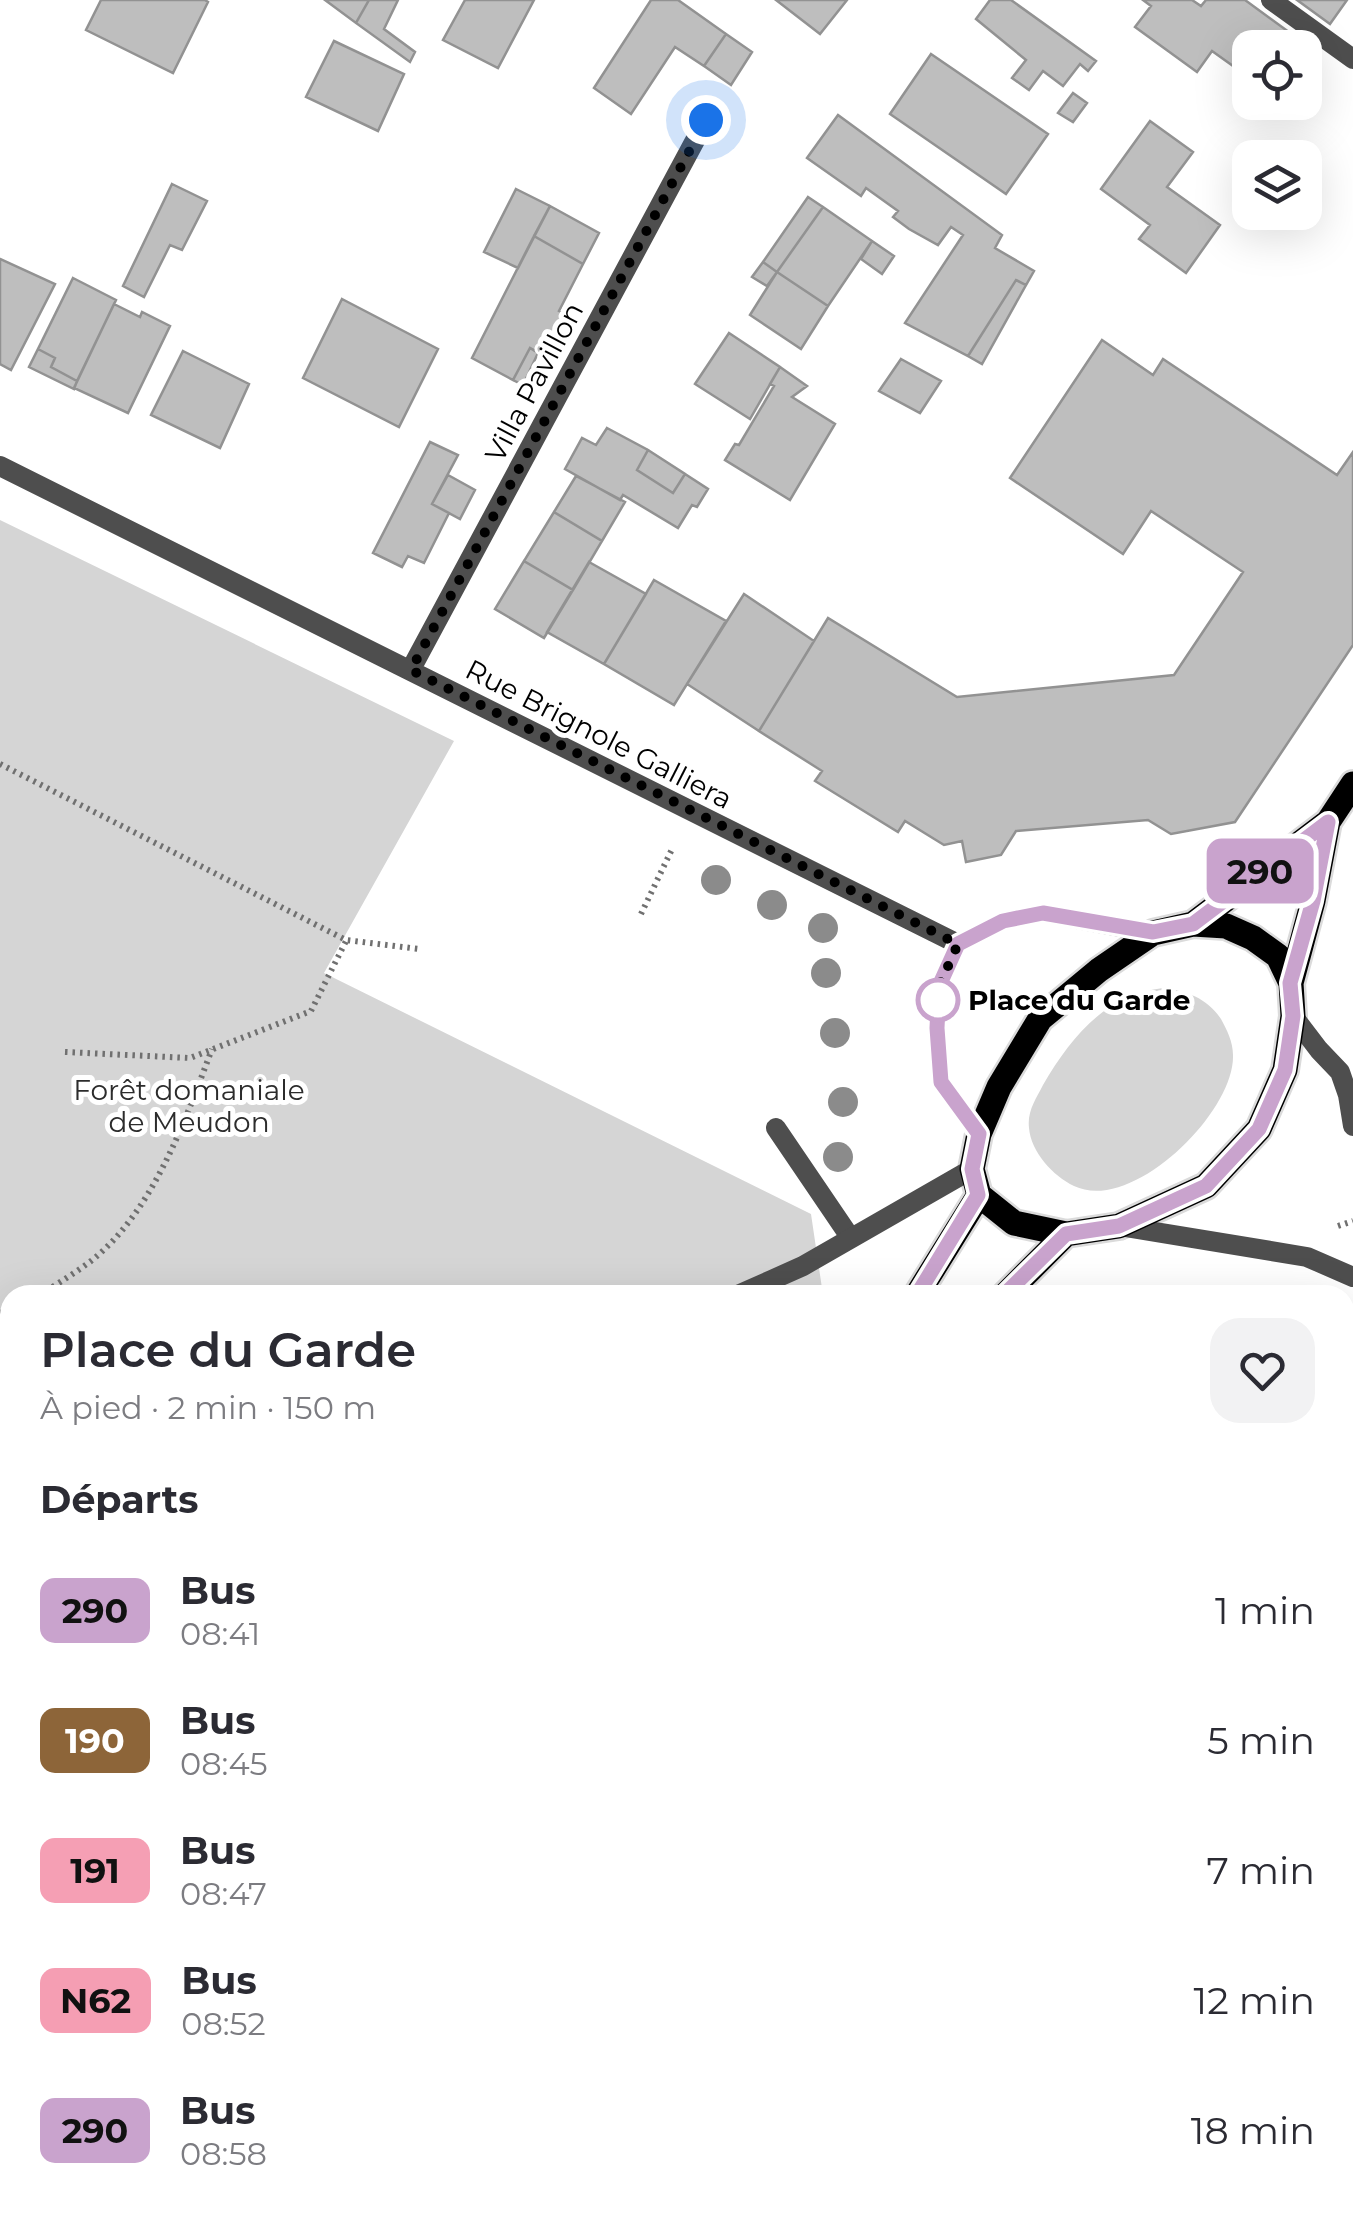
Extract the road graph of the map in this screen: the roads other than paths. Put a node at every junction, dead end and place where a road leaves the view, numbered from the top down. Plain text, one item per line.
1 (1271, 0) edge
2 (1353, 59) edge
3 (706, 120) dead end
4 (0, 466) edge
5 (411, 670) junction
6 (1353, 784) edge
7 (1328, 822) junction
8 (1193, 924) junction
9 (1153, 932) junction
10 (958, 944) junction
11 (1290, 983) junction
12 (1293, 1016) junction
13 (1353, 1126) edge
14 (776, 1128) dead end
15 (979, 1134) junction
16 (972, 1169) junction
17 (978, 1195) junction
18 (1119, 1226) junction
19 (1066, 1234) junction
20 (850, 1237) junction
21 (1353, 1277) edge
22 (760, 1285) edge
23 (923, 1285) edge
24 (1014, 1285) edge

1 - 2 street
3 - 5 street, Villa Pavillon
4 - 5 street, Rue Brignole Galliera
5 - 10 street, Rue Brignole Galliera
6 - 7 main road
7 - 8 main road
7 - 11 main road
8 - 9 main road
8 - 11 main road
9 - 10 street
9 - 15 main road
10 - 15 street
11 - 12 main road
12 - 13 street
12 - 18 main road
14 - 20 street
15 - 16 main road
16 - 17 main road
16 - 20 street
17 - 19 main road
17 - 23 main road
18 - 19 main road
18 - 21 street
19 - 24 main road
20 - 22 street

